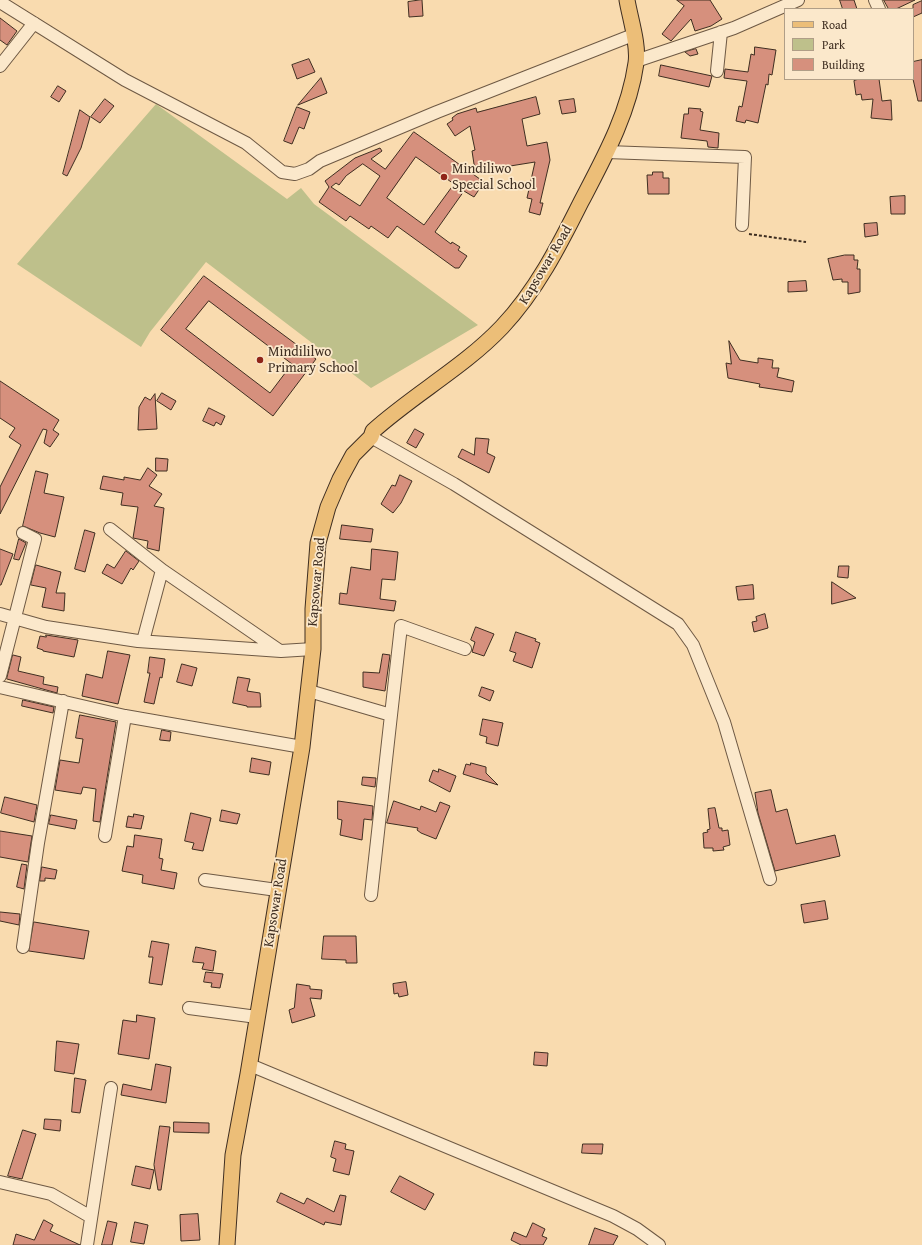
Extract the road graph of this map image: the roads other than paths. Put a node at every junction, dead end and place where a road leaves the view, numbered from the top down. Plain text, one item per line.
1 (627, 0) edge
2 (798, 0) edge
3 (0, 2) edge
4 (34, 23) junction
5 (721, 32) junction
6 (634, 35) junction
7 (636, 61) junction
8 (0, 66) edge
9 (717, 71) dead end
10 (608, 152) junction
11 (742, 225) road end
12 (371, 437) junction
13 (110, 529) dead end
14 (23, 533) dead end
15 (162, 570) junction
16 (0, 614) edge
17 (15, 618) junction
18 (143, 641) junction
19 (313, 649) junction
20 (465, 649) dead end
21 (281, 651) junction
22 (0, 676) edge
23 (0, 687) edge
24 (309, 691) junction
25 (63, 701) junction
26 (391, 715) junction
27 (125, 716) junction
28 (302, 747) junction
29 (105, 836) dead end
30 (770, 879) dead end
31 (205, 880) dead end
32 (278, 890) junction
33 (371, 895) dead end
34 (23, 947) dead end
35 (189, 1008) dead end
36 (257, 1017) junction
37 (250, 1065) junction
38 (112, 1088) dead end
39 (0, 1182) edge
40 (91, 1217) junction
41 (87, 1245) edge
42 (227, 1245) edge
43 (659, 1245) edge

1 - 6 main road, Kapsowar Road
2 - 5 street
3 - 4 street
4 - 6 street
4 - 8 street
5 - 7 street
5 - 9 street
6 - 7 main road, Kapsowar Road
7 - 10 main road, Kapsowar Road
10 - 11 street
10 - 12 main road, Kapsowar Road
12 - 19 main road, Kapsowar Road
12 - 30 street
13 - 15 street
14 - 17 street
15 - 18 street
15 - 21 street
16 - 17 street
17 - 18 street
17 - 22 street
18 - 21 street
19 - 21 street
19 - 24 main road, Kapsowar Road
20 - 26 street
23 - 25 street
24 - 26 street
24 - 28 main road, Kapsowar Road
25 - 27 street
25 - 34 street
26 - 33 street
27 - 28 street
27 - 29 street
28 - 32 main road, Kapsowar Road
31 - 32 street
32 - 36 main road, Kapsowar Road
35 - 36 street
36 - 37 main road, Kapsowar Road
37 - 42 main road, Kapsowar Road
37 - 43 street
38 - 40 street
39 - 40 street
40 - 41 street

